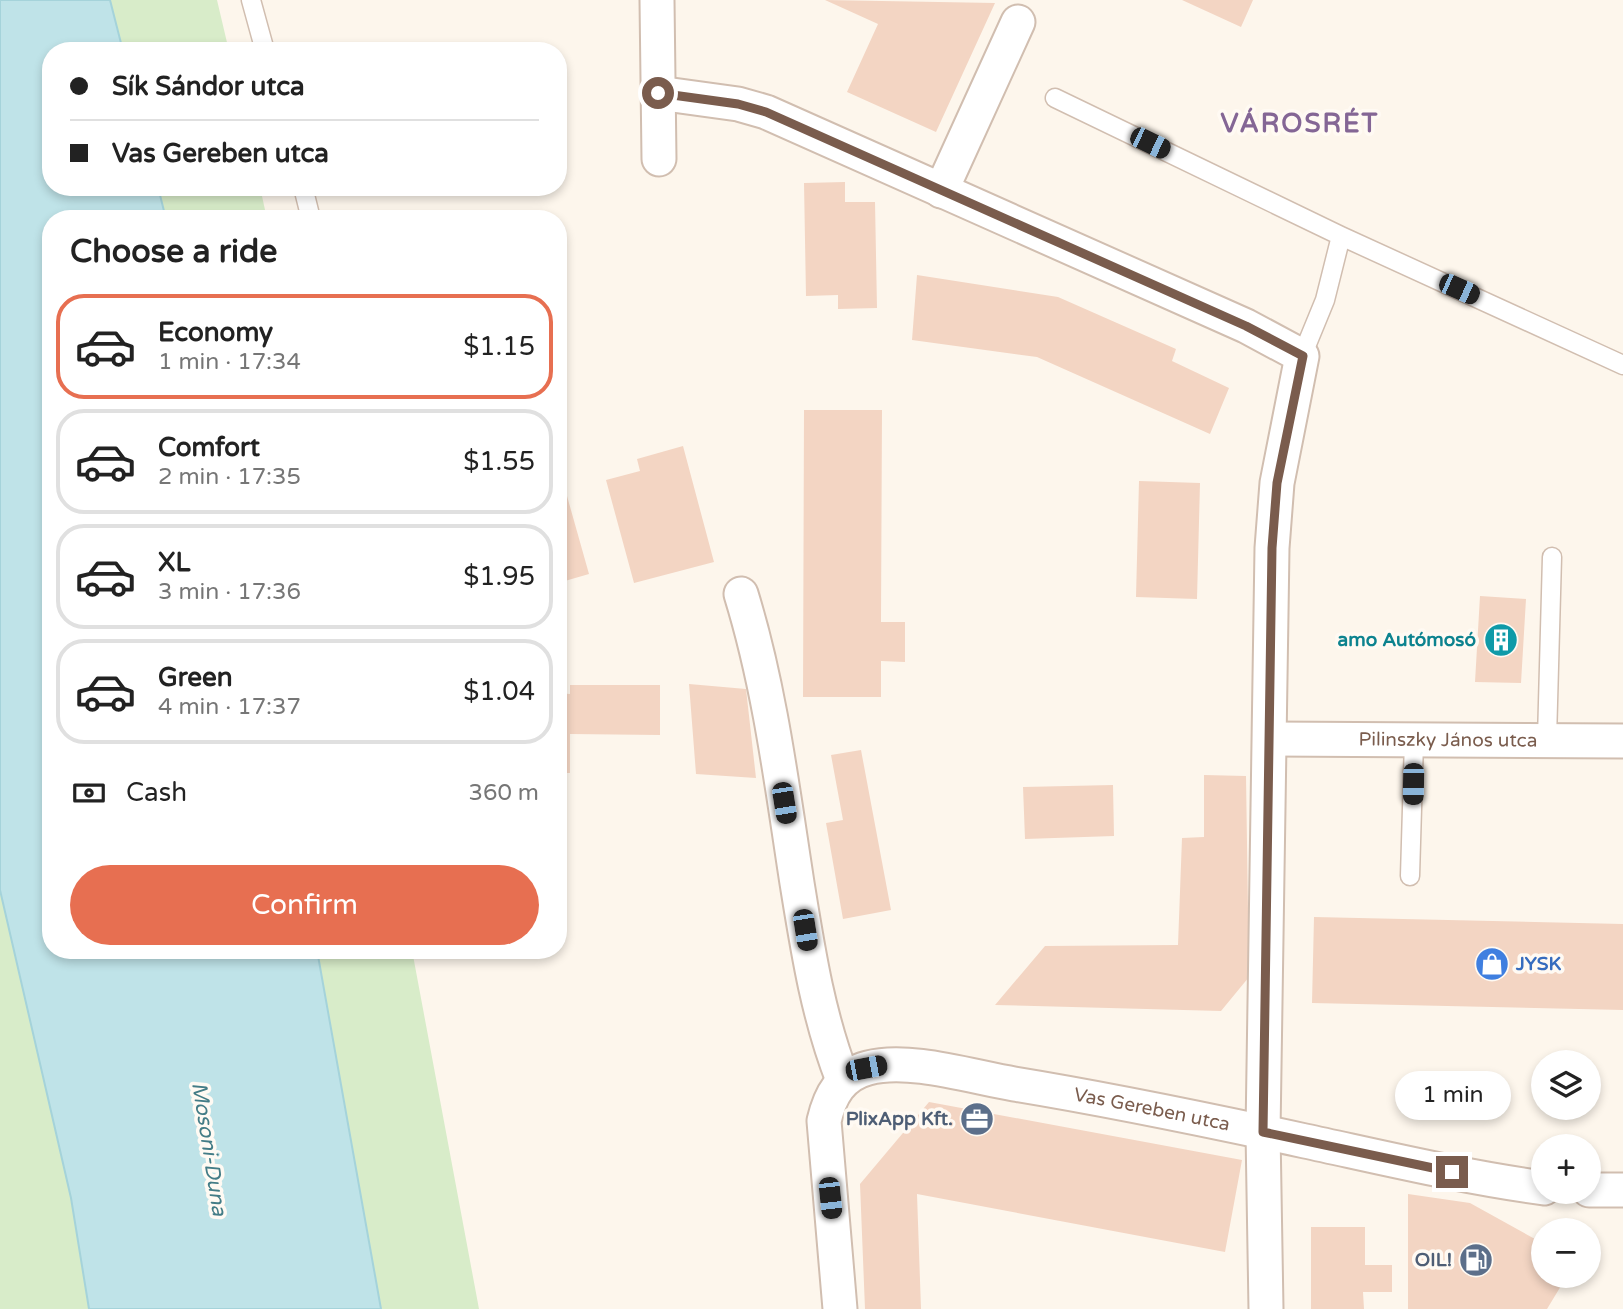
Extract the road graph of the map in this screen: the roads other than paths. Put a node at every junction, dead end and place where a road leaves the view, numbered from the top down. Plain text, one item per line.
1 (251, 0) edge
2 (657, 0) edge
3 (1018, 22) dead end
4 (263, 42) edge
5 (658, 93) junction
6 (1055, 97) dead end
7 (659, 159) dead end
8 (941, 191) junction
9 (1341, 236) junction
10 (1303, 356) junction
11 (1623, 365) edge
12 (1552, 557) dead end
13 (741, 594) dead end
14 (1271, 739) junction
15 (1547, 739) junction
16 (1623, 740) edge
17 (1414, 741) junction
18 (1410, 876) dead end
19 (843, 1080) junction
20 (1263, 1132) junction
21 (1531, 1186) edge
22 (1601, 1190) edge
23 (1623, 1190) edge
24 (840, 1309) edge
25 (1266, 1309) edge

1 - 4 lane
2 - 5 street
3 - 8 street
5 - 7 street
5 - 8 street
6 - 9 lane
8 - 10 street
9 - 10 lane
9 - 11 lane
10 - 14 street
12 - 15 lane
13 - 19 street
14 - 17 street, Pilinszky János utca
14 - 20 street
15 - 16 street, Pilinszky János utca
15 - 17 street, Pilinszky János utca
17 - 18 lane
19 - 20 street, Vas Gereben utca
19 - 24 street
20 - 21 street, Vas Gereben utca
20 - 25 street
22 - 23 street

